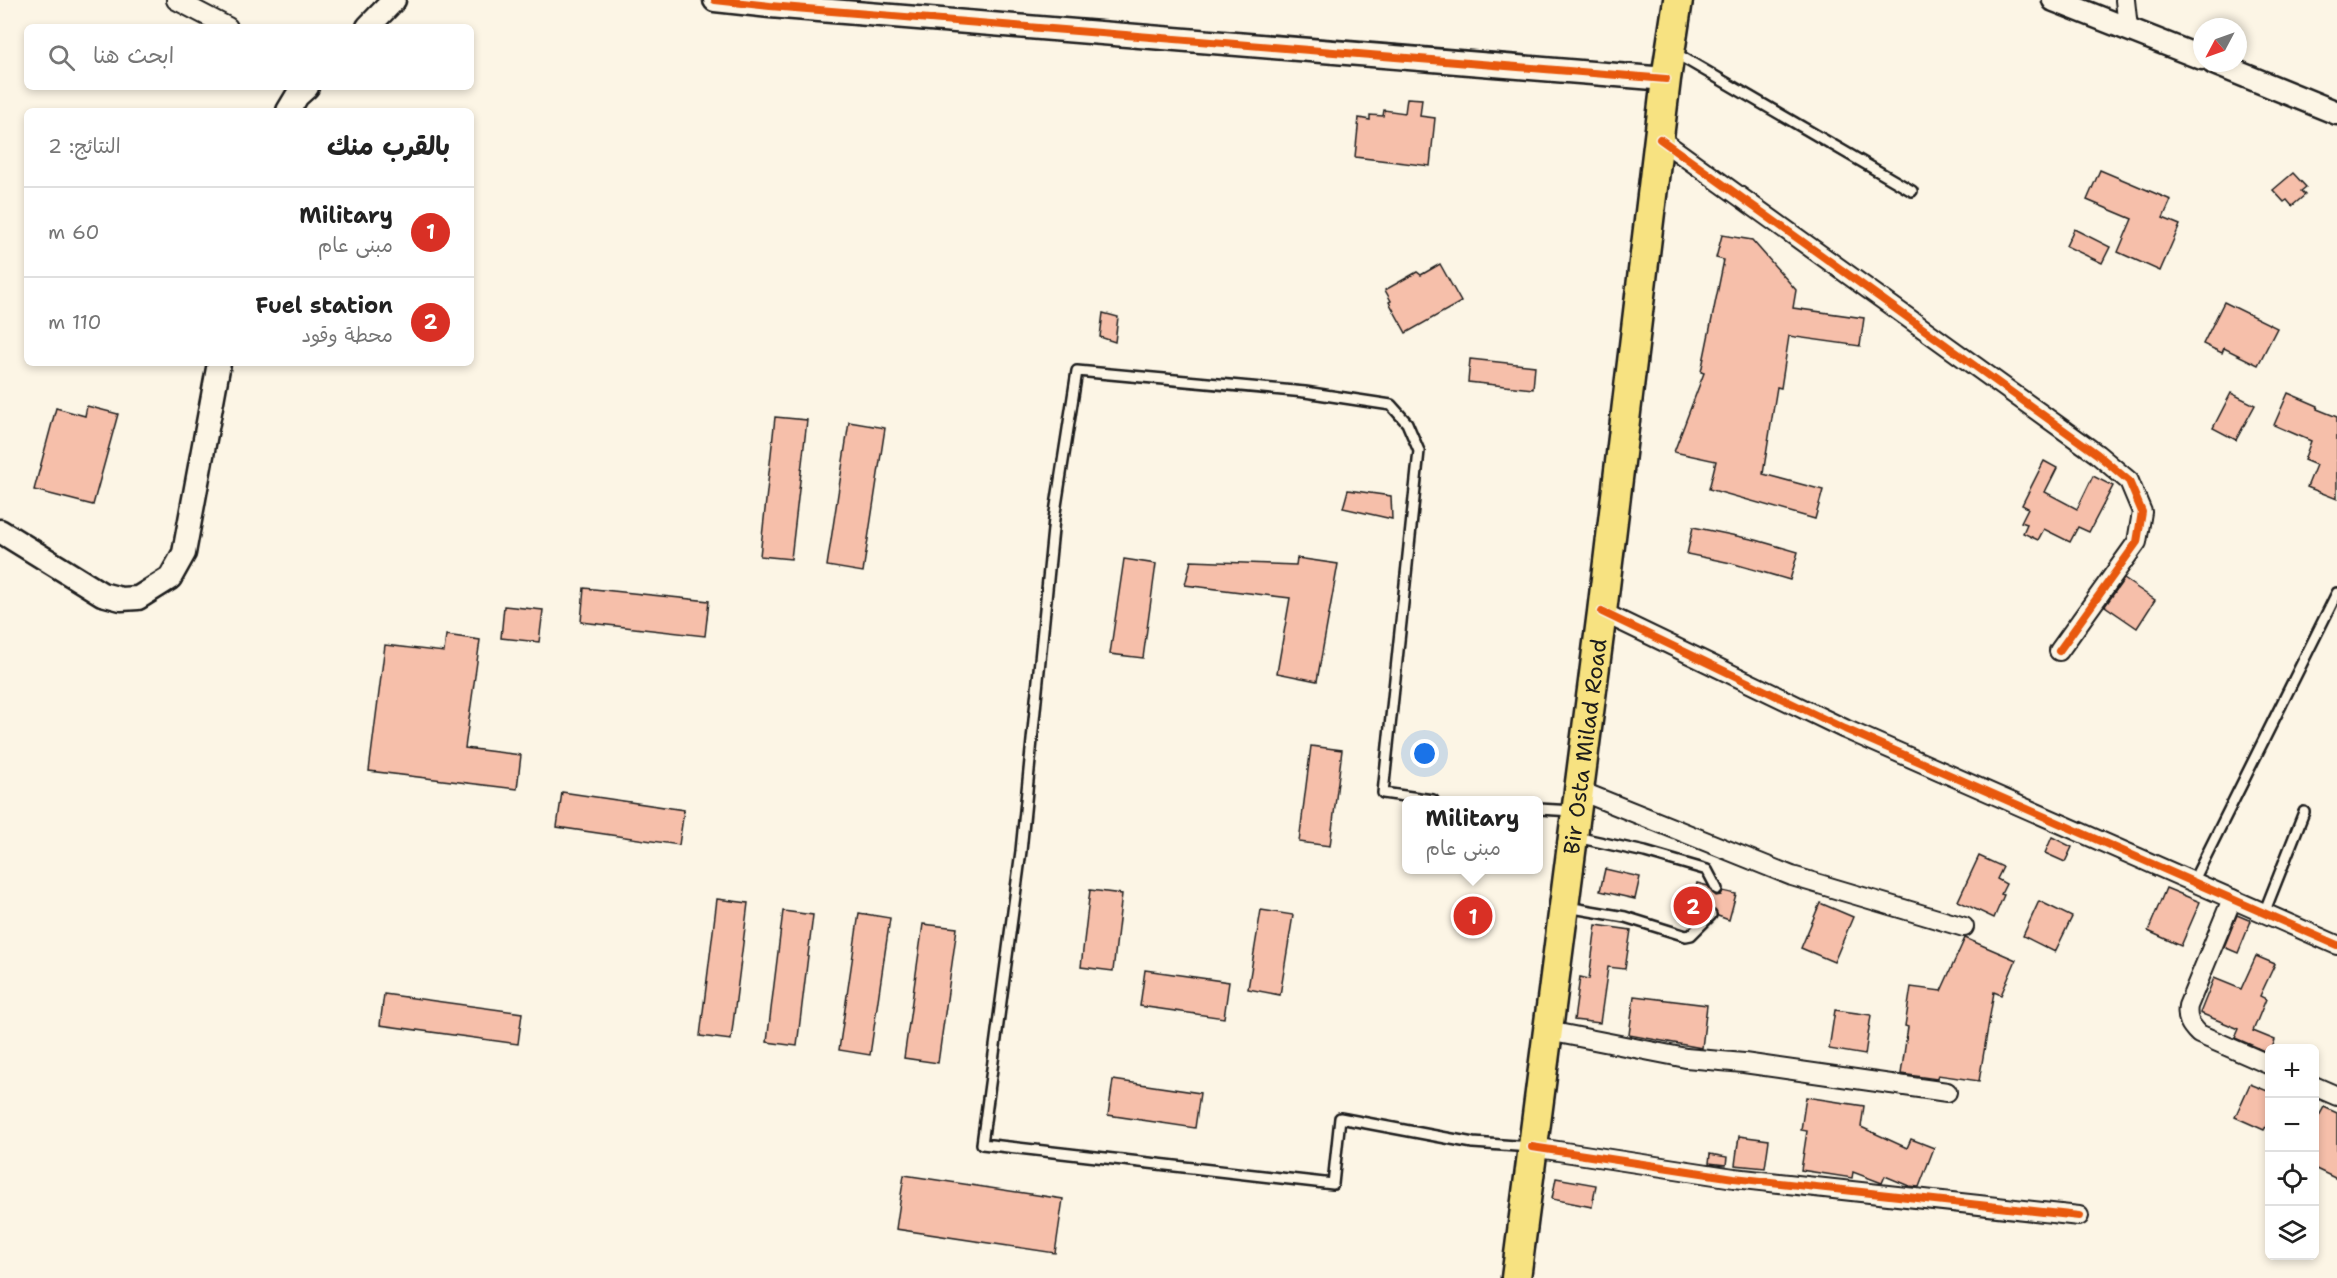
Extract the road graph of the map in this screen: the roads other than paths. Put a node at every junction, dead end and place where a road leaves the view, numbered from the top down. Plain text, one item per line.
1 (176, 0) edge
2 (394, 0) edge
3 (715, 0) edge
4 (1678, 0) edge
5 (2054, 0) edge
6 (2125, 0) edge
7 (222, 24) edge
8 (371, 24) edge
9 (2128, 28) junction
10 (1671, 51) junction
11 (2193, 54) edge
12 (2236, 72) edge
13 (1666, 80) junction
14 (304, 90) edge
15 (290, 108) edge
16 (2337, 113) edge
17 (1660, 139) junction
18 (1912, 191) dead end
19 (218, 366) edge
20 (0, 531) edge
21 (2337, 593) edge
22 (1602, 612) junction
23 (2059, 651) dead end
24 (1402, 796) edge
25 (1543, 809) edge
26 (1575, 812) junction
27 (2304, 812) dead end
28 (2193, 882) junction
29 (1717, 889) dead end
30 (2232, 899) junction
31 (1564, 906) junction
32 (2264, 913) junction
33 (1711, 915) dead end
34 (1964, 927) dead end
35 (2337, 945) edge
36 (1548, 1031) junction
37 (2265, 1063) edge
38 (2319, 1088) edge
39 (1947, 1092) dead end
40 (2337, 1096) edge
41 (1532, 1147) junction
42 (2079, 1216) dead end
43 (1516, 1278) edge

1 - 7 street
2 - 8 street
3 - 13 street
4 - 10 main road, Bir Osta Milad Road
5 - 9 street
6 - 9 street
9 - 11 street
10 - 13 main road, Bir Osta Milad Road
10 - 18 lane
12 - 16 street
13 - 17 main road, Bir Osta Milad Road
14 - 15 street
17 - 22 main road, Bir Osta Milad Road
17 - 23 street
19 - 20 street
21 - 28 lane
22 - 26 main road, Bir Osta Milad Road
22 - 28 street
24 - 41 lane
25 - 26 lane
26 - 29 lane
26 - 31 main road, Bir Osta Milad Road
26 - 34 street
27 - 32 lane
28 - 30 street
30 - 32 street
30 - 37 street
31 - 33 lane
31 - 36 main road, Bir Osta Milad Road
32 - 35 street
36 - 39 street
36 - 41 main road, Bir Osta Milad Road
38 - 40 street
41 - 42 street
41 - 43 main road, Bir Osta Milad Road

